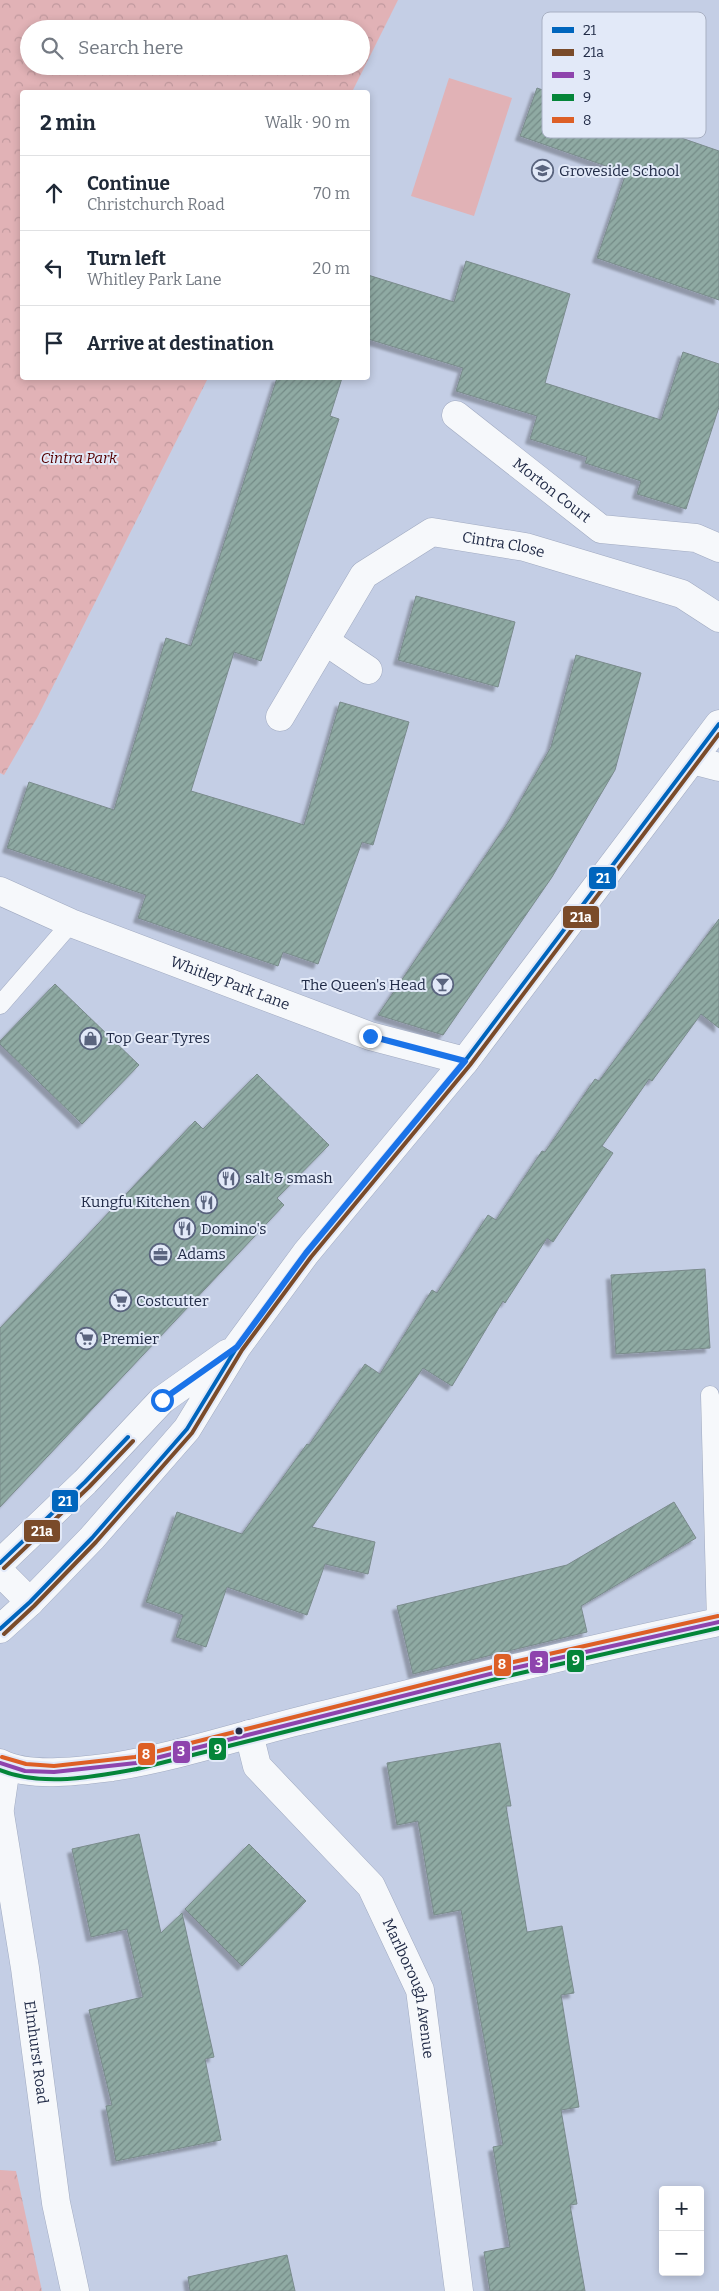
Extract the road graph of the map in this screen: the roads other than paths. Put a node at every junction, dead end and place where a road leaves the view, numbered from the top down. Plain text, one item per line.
1 (456, 415) dead end
2 (719, 548) edge
3 (719, 618) edge
4 (325, 641) junction
5 (368, 670) dead end
6 (280, 717) dead end
7 (719, 724) edge
8 (692, 760) junction
9 (719, 767) edge
10 (0, 891) edge
11 (70, 923) junction
12 (0, 1004) edge
13 (465, 1061) junction
14 (237, 1347) junction
15 (710, 1395) dead end
16 (0, 1563) edge
17 (0, 1572) edge
18 (30, 1602) junction
19 (718, 1623) edge
20 (0, 1628) edge
21 (250, 1734) junction
22 (3, 1765) edge
23 (0, 1808) edge
24 (0, 1814) edge
25 (75, 2291) edge
26 (458, 2291) edge

1 - 2 street, Morton Court
3 - 4 street, Cintra Close
4 - 5 street
4 - 6 street, Cintra Close
7 - 8 street
8 - 9 street
8 - 13 street
10 - 11 street, Whitley Park Lane
11 - 12 lane
11 - 13 street, Whitley Park Lane
13 - 14 street
14 - 16 street
14 - 18 street
15 - 19 lane
17 - 18 street
18 - 20 street
19 - 21 street
21 - 22 street
21 - 26 street, Marlborough Avenue
22 - 23 street
24 - 25 street, Elmhurst Road

